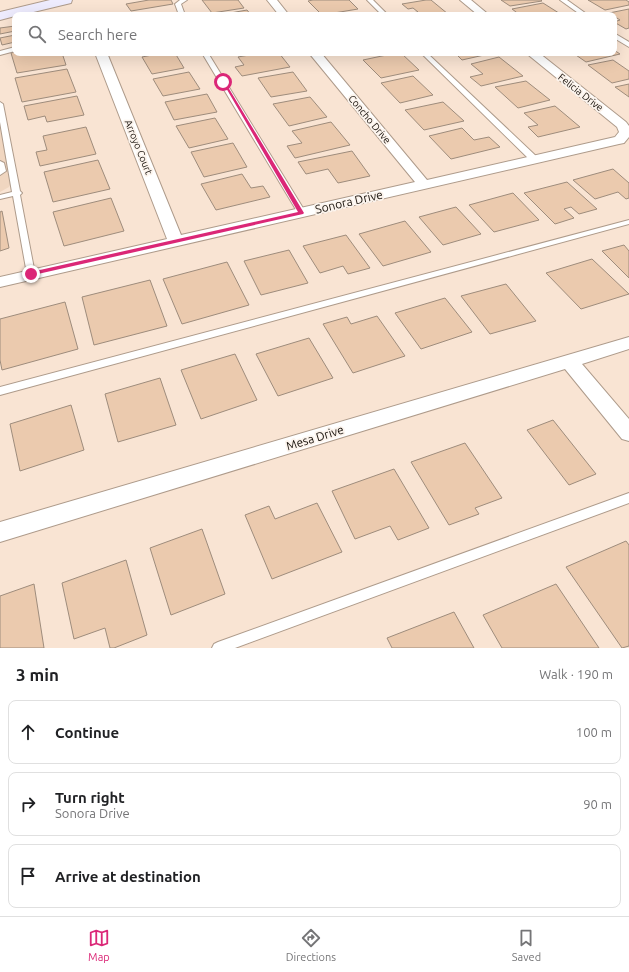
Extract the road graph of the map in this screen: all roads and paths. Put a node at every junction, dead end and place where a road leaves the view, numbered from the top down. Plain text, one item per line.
1 (66, 0) edge
2 (184, 0) edge
3 (272, 0) edge
4 (370, 0) edge
5 (465, 0) edge
6 (563, 0) edge
7 (16, 12) edge
8 (181, 12) edge
9 (282, 12) edge
10 (382, 12) edge
11 (480, 12) edge
12 (581, 12) edge
13 (12, 13) edge
14 (0, 16) edge
15 (617, 37) edge
16 (629, 45) edge
17 (12, 50) edge
18 (0, 53) edge
19 (102, 56) edge
20 (207, 56) edge
21 (317, 56) edge
22 (427, 56) edge
23 (536, 56) edge
24 (0, 104) edge
25 (626, 133) joint
26 (534, 159) junction
27 (0, 164) edge
28 (0, 173) edge
29 (424, 185) junction
30 (18, 193) junction
31 (0, 197) edge
32 (302, 213) junction
33 (629, 222) edge
34 (176, 241) junction
35 (31, 274) junction
36 (0, 282) edge
37 (629, 343) edge
38 (570, 362) junction
39 (0, 391) edge
40 (629, 433) edge
41 (629, 498) edge
42 (0, 532) edge
43 (218, 648) edge

1 - 7 main road
2 - 8 lane
3 - 9 street
4 - 10 lane
5 - 11 street
6 - 12 lane
13 - 14 main road
15 - 16 lane
17 - 18 lane
19 - 34 street, Arroyo Court
20 - 32 lane
21 - 29 street, Concho Drive
22 - 26 lane
23 - 25 street, Felicia Drive
24 - 30 lane
25 - 26 street, Sonora Drive
26 - 29 street, Sonora Drive
27 - 28 lane
29 - 32 street, Sonora Drive
30 - 31 lane
30 - 35 lane
32 - 34 street, Sonora Drive
33 - 39 lane
34 - 35 street, Sonora Drive
35 - 36 street, Sonora Drive
37 - 38 street, Mesa Drive
38 - 40 street
38 - 42 street, Mesa Drive
41 - 43 lane

